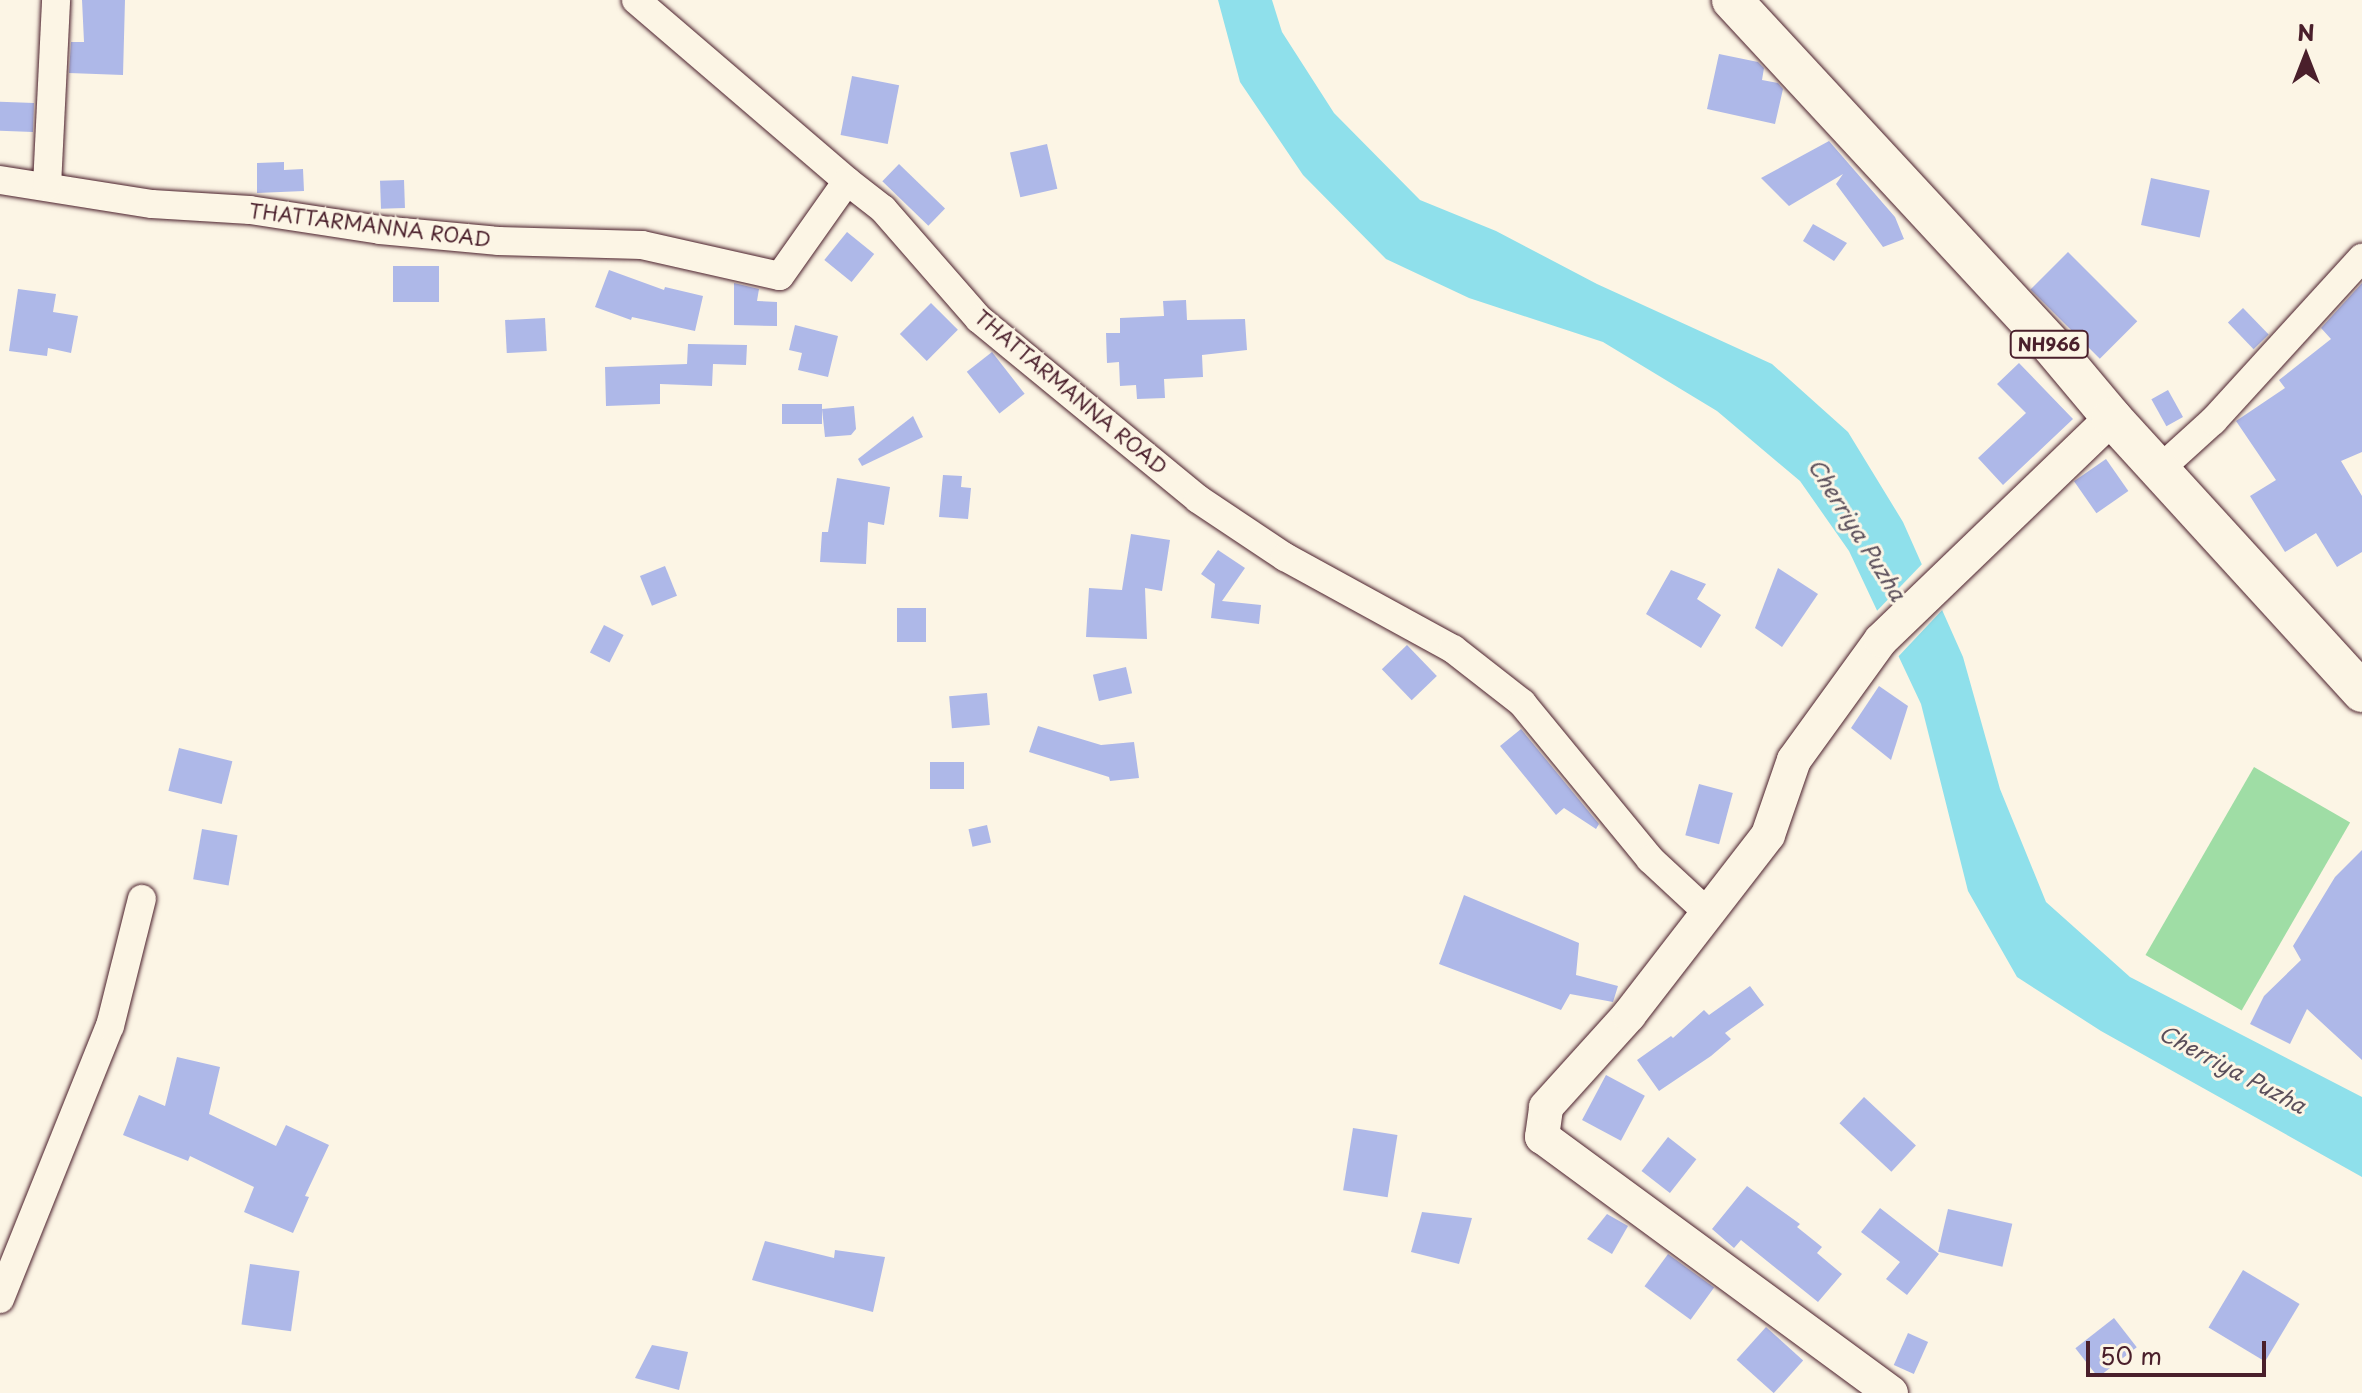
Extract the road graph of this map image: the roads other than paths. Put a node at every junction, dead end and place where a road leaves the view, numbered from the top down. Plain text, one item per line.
1 (56, 0) edge
2 (636, 0) edge
3 (1732, 0) edge
4 (0, 180) edge
5 (847, 181) junction
6 (47, 186) junction
7 (2362, 258) edge
8 (2112, 418) junction
9 (2160, 469) junction
10 (2362, 692) edge
11 (142, 899) dead end
12 (1706, 911) junction
13 (0, 1299) edge
14 (1891, 1393) edge

1 - 6 street
2 - 5 street
3 - 8 highway, NH966
4 - 6 street, THATTARMANNA ROAD
5 - 6 street, THATTARMANNA ROAD
5 - 12 street, THATTARMANNA ROAD
7 - 9 street
8 - 9 highway, NH966
8 - 12 main road
9 - 10 highway, NH966
11 - 13 street
12 - 14 main road

